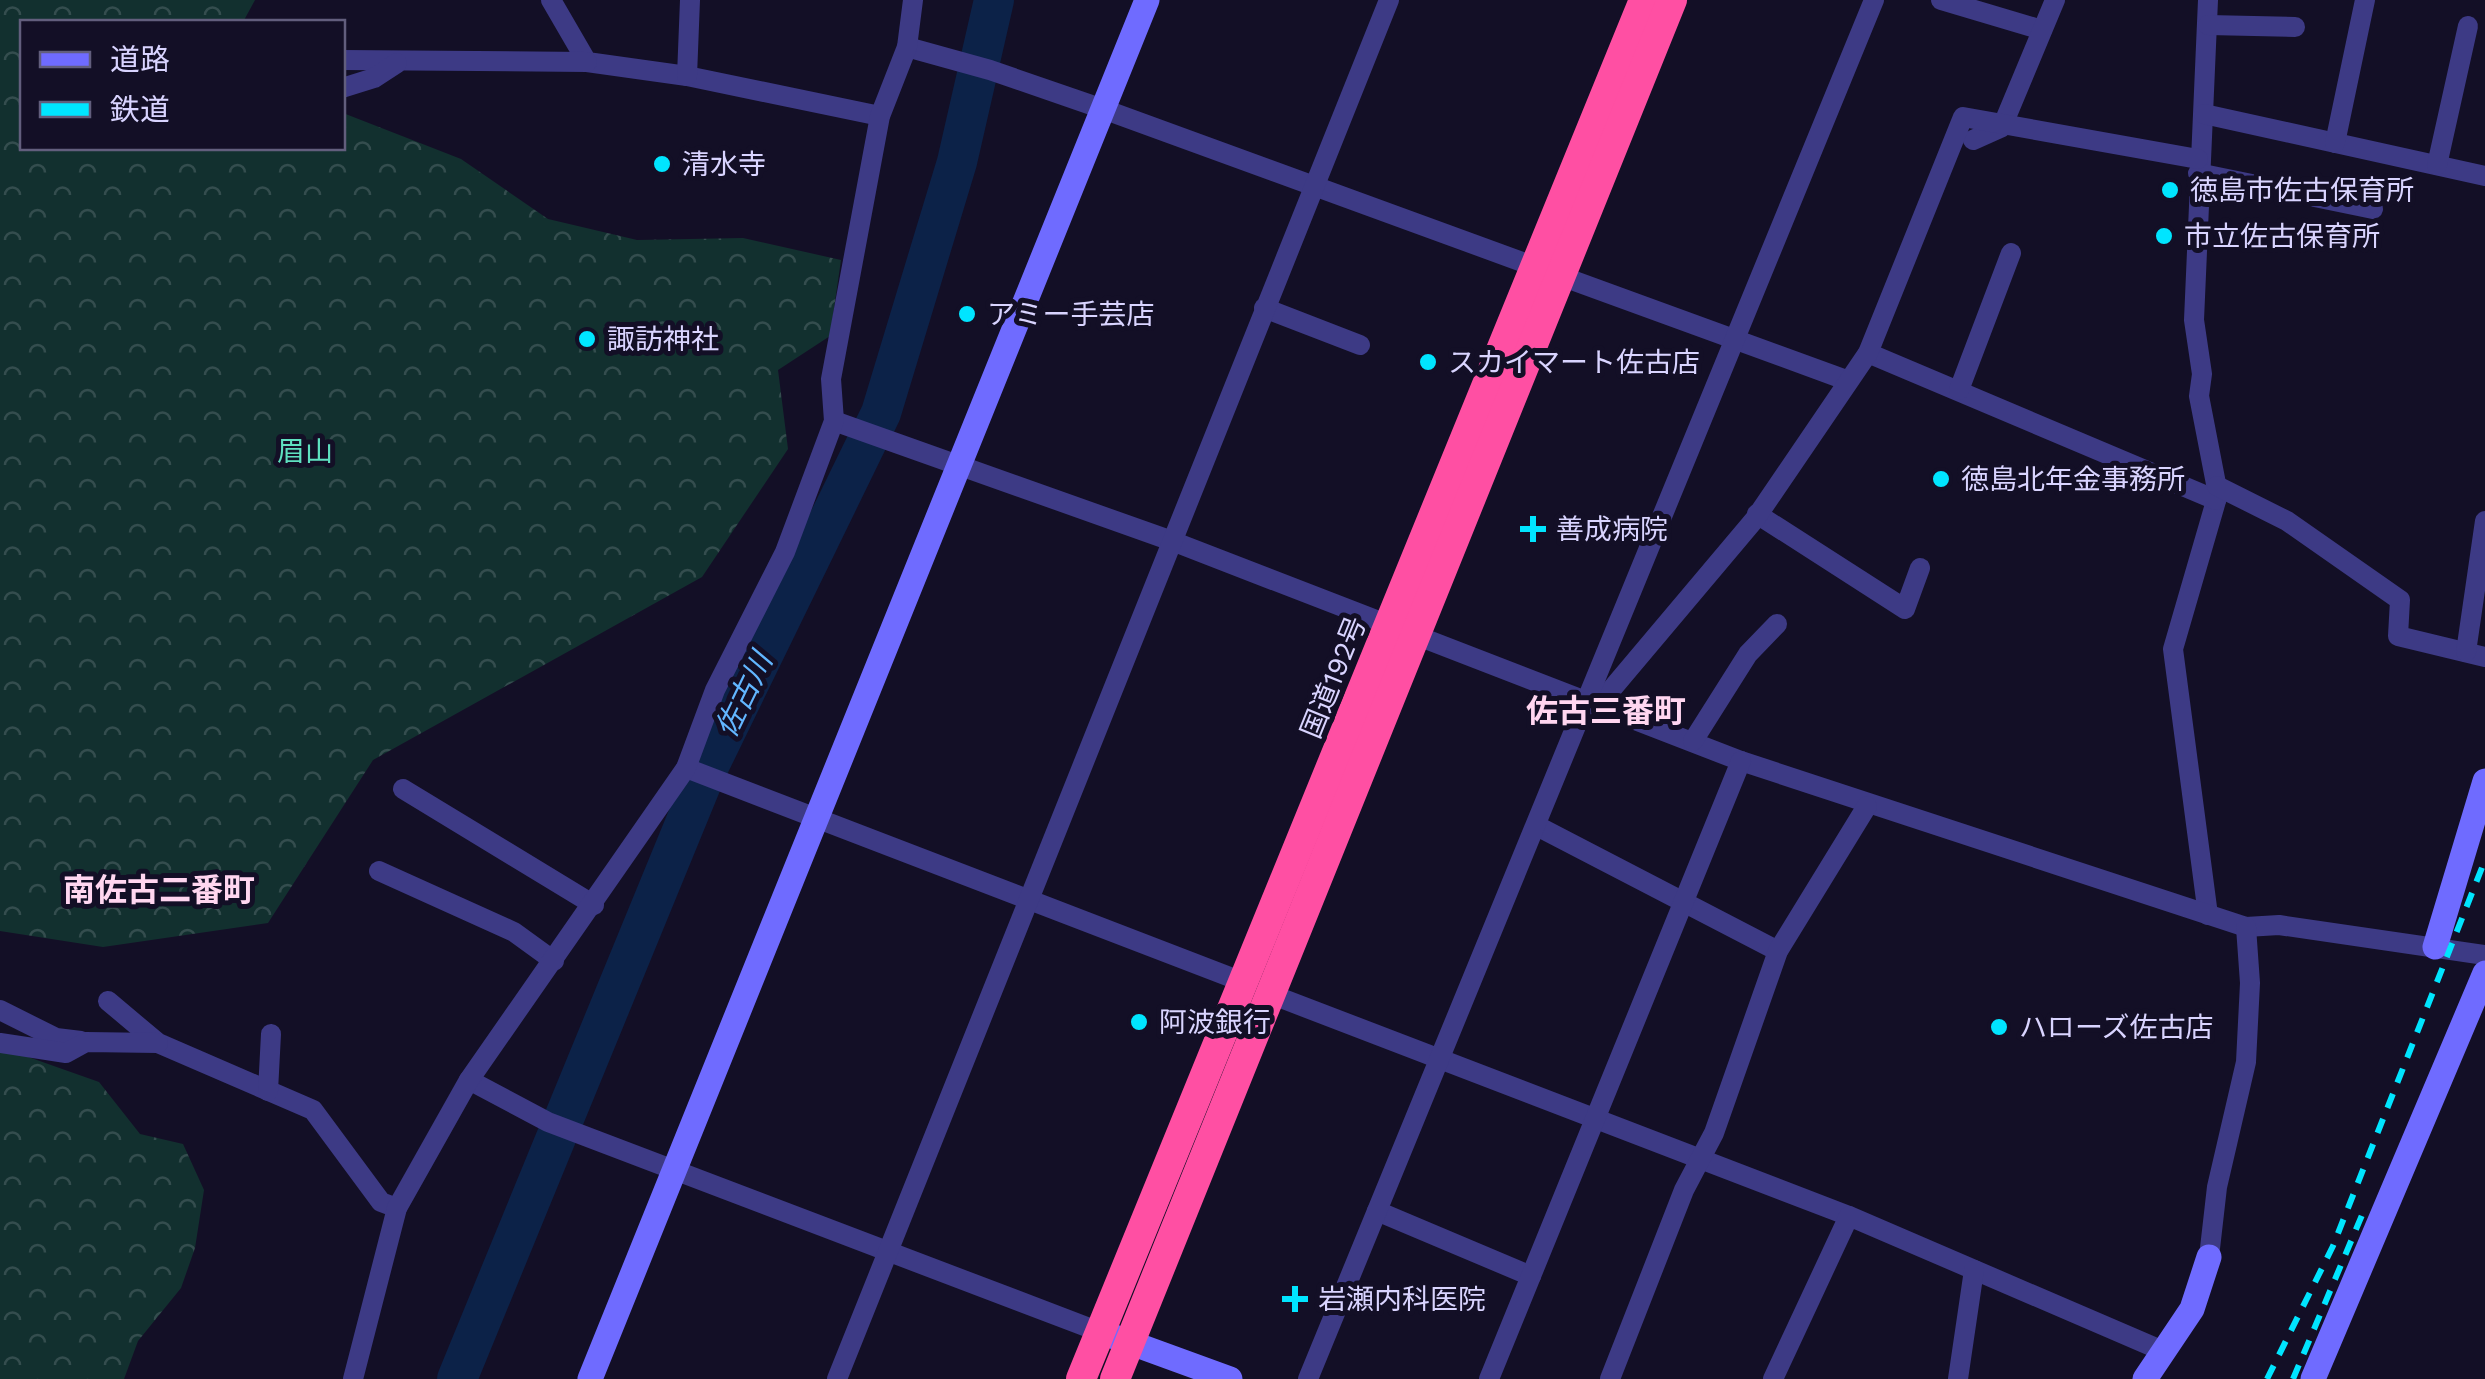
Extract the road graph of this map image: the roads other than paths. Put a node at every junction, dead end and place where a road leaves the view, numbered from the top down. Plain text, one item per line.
1 (551, 0) edge
2 (690, 0) edge
3 (912, 0) edge
4 (1147, 0) edge
5 (1389, 0) edge
6 (1644, 0) edge
7 (1672, 0) edge
8 (1874, 0) edge
9 (1941, 0) edge
10 (2054, 0) edge
11 (2208, 0) edge
12 (2365, 0) edge
13 (2208, 25) junction
14 (2468, 26) dead end
15 (2295, 27) dead end
16 (2042, 30) junction
17 (907, 48) junction
18 (345, 60) edge
19 (587, 62) junction
20 (397, 63) junction
21 (688, 76) junction
22 (345, 87) edge
23 (1103, 110) junction
24 (2204, 114) junction
25 (880, 116) junction
26 (2002, 127) junction
27 (1973, 140) dead end
28 (2335, 143) junction
29 (2198, 166) junction
30 (2438, 166) junction
31 (2485, 176) edge
32 (1314, 187) junction
33 (2373, 209) dead end
34 (2012, 253) dead end
35 (1548, 271) junction
36 (1264, 308) junction
37 (1736, 336) junction
38 (1360, 345) dead end
39 (1868, 353) junction
40 (1846, 380) junction
41 (1958, 390) junction
42 (834, 420) junction
43 (960, 462) junction
44 (2217, 493) junction
45 (1758, 514) junction
46 (2485, 521) edge
47 (1172, 541) junction
48 (1920, 568) dead end
49 (1777, 624) dead end
50 (1404, 630) junction
51 (2475, 655) edge
52 (1595, 701) junction
53 (1693, 741) junction
54 (1740, 761) junction
55 (693, 771) junction
56 (2485, 781) edge
57 (403, 789) dead end
58 (1867, 806) junction
59 (817, 816) junction
60 (1536, 826) junction
61 (379, 871) dead end
62 (1032, 898) junction
63 (1684, 901) junction
64 (594, 905) junction
65 (2208, 915) junction
66 (2246, 927) junction
67 (2434, 947) junction
68 (1778, 951) junction
69 (2485, 955) edge
70 (554, 961) junction
71 (2485, 972) edge
72 (1243, 982) junction
73 (1273, 995) junction
74 (108, 1001) dead end
75 (0, 1010) edge
76 (272, 1034) dead end
77 (86, 1042) junction
78 (158, 1042) junction
79 (0, 1043) edge
80 (1440, 1056) junction
81 (469, 1080) junction
82 (268, 1091) junction
83 (1594, 1118) junction
84 (1701, 1158) junction
85 (675, 1170) junction
86 (397, 1208) junction
87 (1378, 1211) junction
88 (1849, 1216) junction
89 (888, 1252) junction
90 (2208, 1258) joint
91 (1974, 1270) junction
92 (1532, 1276) junction
93 (1100, 1332) junction
94 (1130, 1343) junction
95 (2163, 1351) junction
96 (353, 1379) edge
97 (590, 1379) edge
98 (837, 1379) edge
99 (1081, 1379) edge
100 (1115, 1379) edge
101 (1230, 1379) edge
102 (1308, 1379) edge
103 (1489, 1379) edge
104 (1610, 1379) edge
105 (1773, 1379) edge
106 (1958, 1379) edge
107 (2145, 1379) edge
108 (2314, 1379) edge

1 - 19 street
2 - 21 street
3 - 17 street
4 - 23 street
5 - 32 street
6 - 35 highway, 国道192号
7 - 35 highway, 国道192号
8 - 37 street
9 - 16 street
10 - 16 street
11 - 13 street
12 - 28 street
13 - 15 street
13 - 24 street
14 - 30 street
16 - 26 street
17 - 23 street
17 - 25 street
18 - 20 street
19 - 20 street
19 - 21 street
20 - 22 street
21 - 25 street
23 - 32 street
23 - 43 street
24 - 28 street
24 - 29 street
25 - 42 street
26 - 27 street
26 - 29 street
26 - 39 street
28 - 30 street
29 - 33 street
29 - 44 street
30 - 31 street
32 - 35 street
32 - 36 street
34 - 41 street
35 - 37 street
35 - 50 highway, 国道192号
36 - 38 street
36 - 47 street
37 - 40 street
37 - 52 street
39 - 40 street
39 - 41 street
40 - 45 street
41 - 44 street
42 - 43 street
42 - 55 street
43 - 47 street
43 - 59 street
44 - 51 street
44 - 65 street
45 - 48 street
45 - 52 street
46 - 51 street
47 - 50 street
47 - 62 street
49 - 53 street
50 - 52 street
50 - 72 highway, 国道192号
50 - 73 highway, 国道192号
52 - 53 street
52 - 60 street
53 - 54 street
54 - 58 street
54 - 63 street
55 - 59 street
55 - 64 street
56 - 67 street
57 - 64 street
58 - 65 street
58 - 68 street
59 - 62 street
59 - 85 street
60 - 63 street
60 - 80 street
61 - 70 street
62 - 72 street
62 - 89 street
63 - 68 street
63 - 83 street
64 - 70 street
65 - 66 street
66 - 67 street
66 - 90 street
67 - 69 street
68 - 84 street
70 - 81 street
71 - 108 street
72 - 93 highway, 国道192号
73 - 80 street
73 - 94 highway, 国道192号
74 - 78 street
75 - 77 street
76 - 82 street
77 - 78 street
77 - 79 street
78 - 82 street
80 - 83 street
80 - 87 street
81 - 85 street
81 - 86 street
82 - 86 street
83 - 84 street
83 - 92 street
84 - 88 street
84 - 104 street
85 - 89 street
85 - 97 street
86 - 96 street
87 - 92 street
87 - 102 street
88 - 91 street
88 - 105 street
89 - 93 street
89 - 98 street
90 - 95 street
91 - 95 street
91 - 106 street
92 - 103 street
93 - 94 street
93 - 99 highway, 国道192号
94 - 100 highway, 国道192号
94 - 101 street
95 - 107 street

